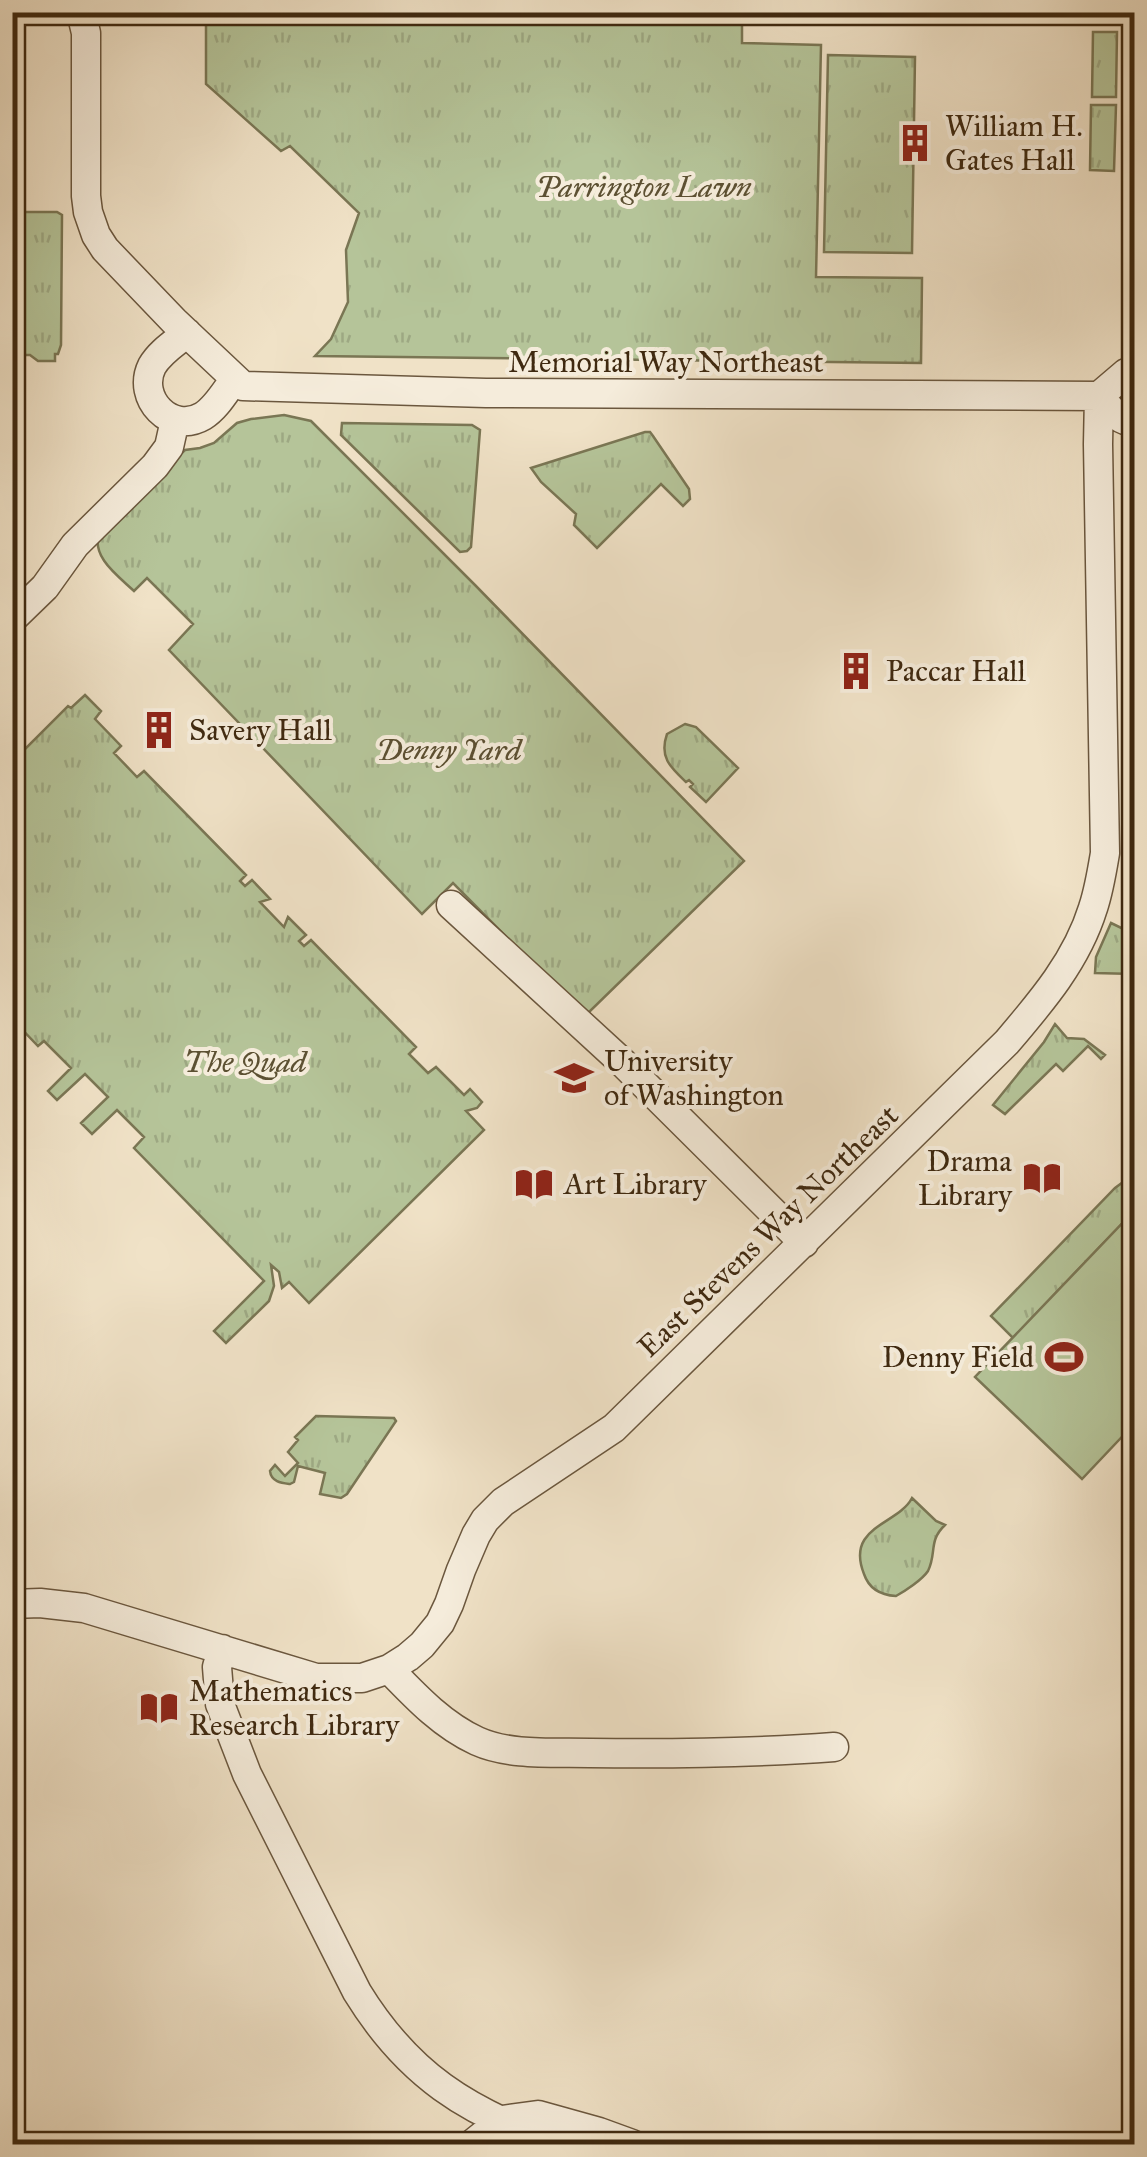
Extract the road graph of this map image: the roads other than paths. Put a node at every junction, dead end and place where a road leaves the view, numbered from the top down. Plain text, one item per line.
1 (81, 12) edge
2 (187, 333) junction
3 (1134, 373) edge
4 (234, 380) junction
5 (1099, 396) junction
6 (175, 420) junction
7 (1134, 422) edge
8 (12, 619) edge
9 (451, 904) dead end
10 (804, 1243) junction
11 (12, 1604) edge
12 (222, 1649) junction
13 (388, 1669) junction
14 (834, 1747) dead end
15 (502, 2120) junction
16 (472, 2144) edge
17 (558, 2144) edge
18 (632, 2144) edge

1 - 2 street
2 - 4 street
2 - 6 street
3 - 5 street
4 - 5 street, Memorial Way Northeast
4 - 6 street
5 - 7 street
5 - 10 street, East Stevens Way Northeast
6 - 8 street
9 - 10 street
10 - 13 street, East Stevens Way Northeast
11 - 12 street, East Stevens Way Northeast
12 - 13 street, East Stevens Way Northeast
12 - 15 street
13 - 14 street
15 - 16 street
15 - 17 street
15 - 18 street

